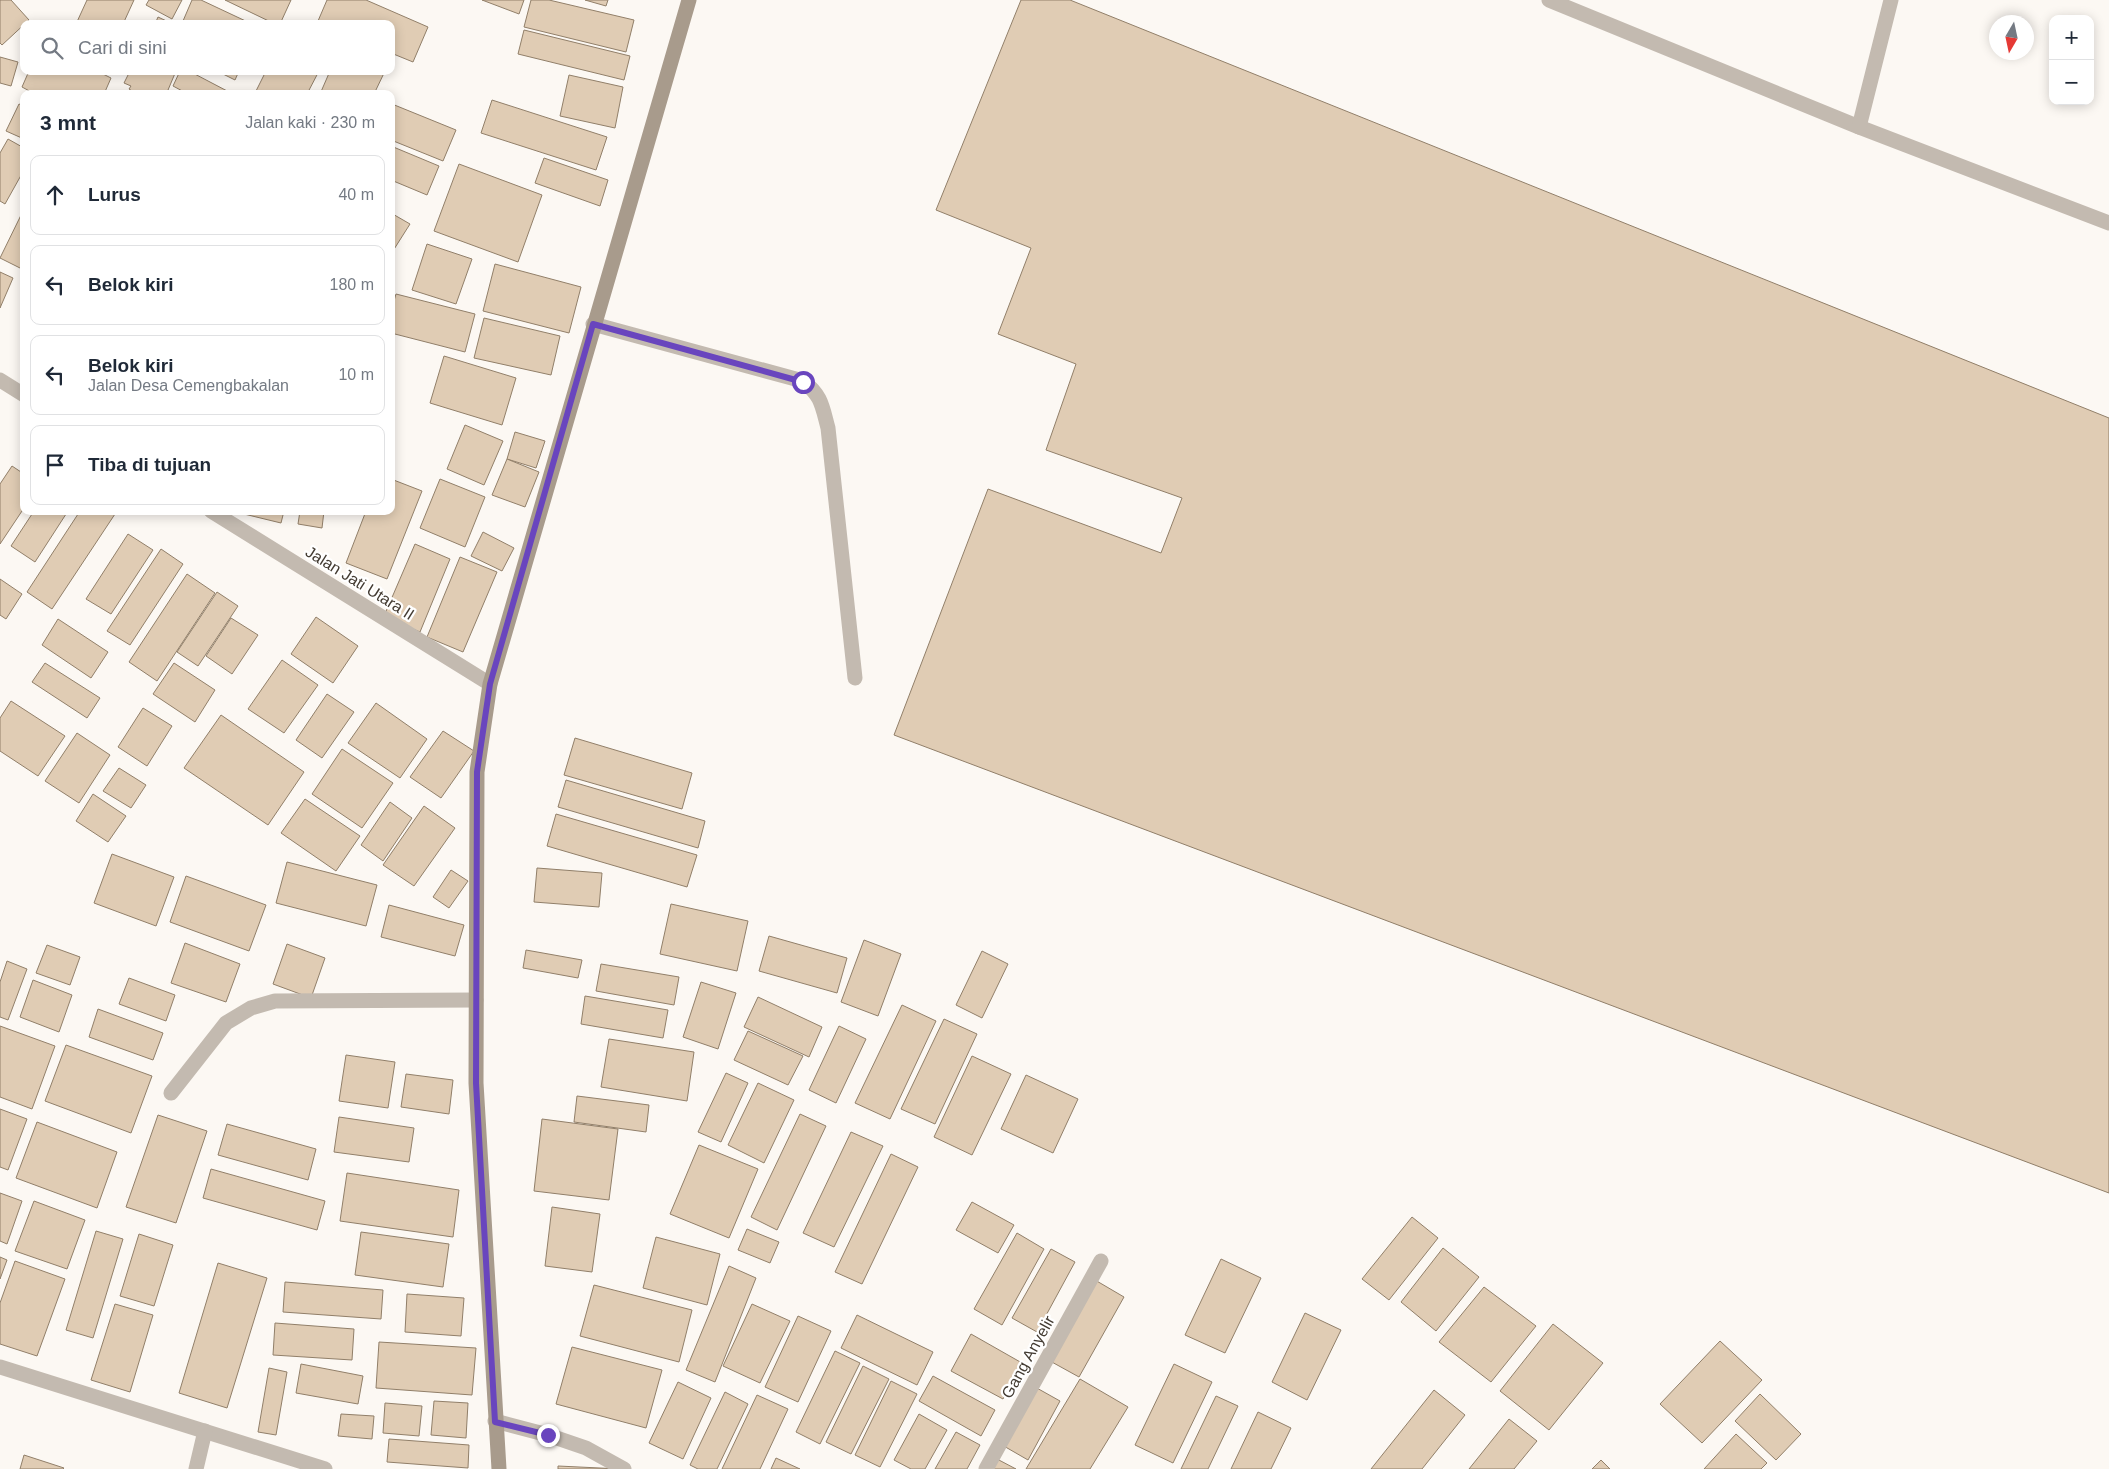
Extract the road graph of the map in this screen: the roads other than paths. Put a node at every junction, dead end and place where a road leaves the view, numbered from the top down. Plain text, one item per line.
1 (689, 0) edge
2 (1549, 0) edge
3 (1891, 0) edge
4 (1859, 127) junction
5 (2109, 223) edge
6 (593, 324) junction
7 (0, 380) edge
8 (20, 392) edge
9 (217, 515) edge
10 (855, 678) dead end
11 (490, 684) junction
12 (476, 1000) junction
13 (171, 1093) dead end
14 (1101, 1261) dead end
15 (0, 1367) edge
16 (495, 1422) junction
17 (205, 1431) junction
18 (196, 1469) edge
19 (325, 1469) edge
20 (499, 1469) edge
21 (624, 1469) edge
22 (986, 1469) edge

1 - 6 main road
2 - 4 street
3 - 4 street
4 - 5 street
6 - 10 street
6 - 11 main road
7 - 8 street
9 - 11 street, Jalan Jati Utara II
11 - 12 main road
12 - 13 street
12 - 16 main road
14 - 22 street, Gang Anyelir
15 - 17 street
16 - 20 main road
16 - 21 street
17 - 18 street
17 - 19 street

